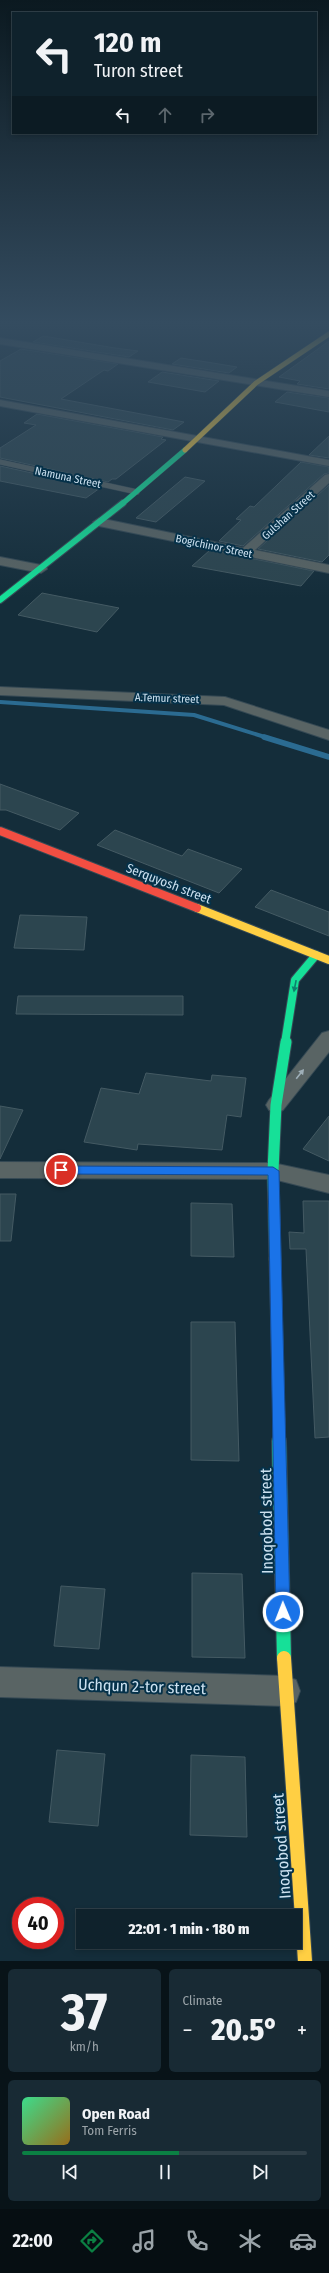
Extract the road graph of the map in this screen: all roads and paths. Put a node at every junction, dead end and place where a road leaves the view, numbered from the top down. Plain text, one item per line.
1 (71, 416) edge
2 (222, 416) edge
3 (198, 438) junction
4 (0, 462) edge
5 (329, 463) edge
6 (329, 477) edge
7 (137, 492) junction
8 (100, 522) junction
9 (246, 552) junction
10 (0, 561) edge
11 (41, 569) junction
12 (329, 569) edge
13 (0, 600) edge
14 (0, 691) edge
15 (329, 735) edge
16 (0, 831) edge
17 (316, 955) junction
18 (329, 960) edge
19 (329, 1038) edge
20 (276, 1105) junction
21 (0, 1170) edge
22 (273, 1171) junction
23 (329, 1184) edge
24 (0, 1682) edge
25 (285, 1691) junction
26 (305, 1961) edge

1 - 3 street
2 - 3 street
3 - 5 street
3 - 7 street
4 - 7 lane, Namuna Street
6 - 9 street, Gulshan Street
7 - 8 street
8 - 9 street, Bogichinor Street
8 - 11 street
9 - 12 street, Bogichinor Street
10 - 11 street
11 - 13 street
14 - 15 street, A.Temur street
16 - 17 street, Serquyosh street
17 - 18 street, Serquyosh street
17 -> 20 street, Inoqobod street
20 -> 19 street
20 - 22 street, Inoqobod street
21 - 22 street
22 - 23 street
22 - 25 street, Inoqobod street
24 - 25 street, Uchqun 2-tor street
25 - 26 street, Inoqobod street

